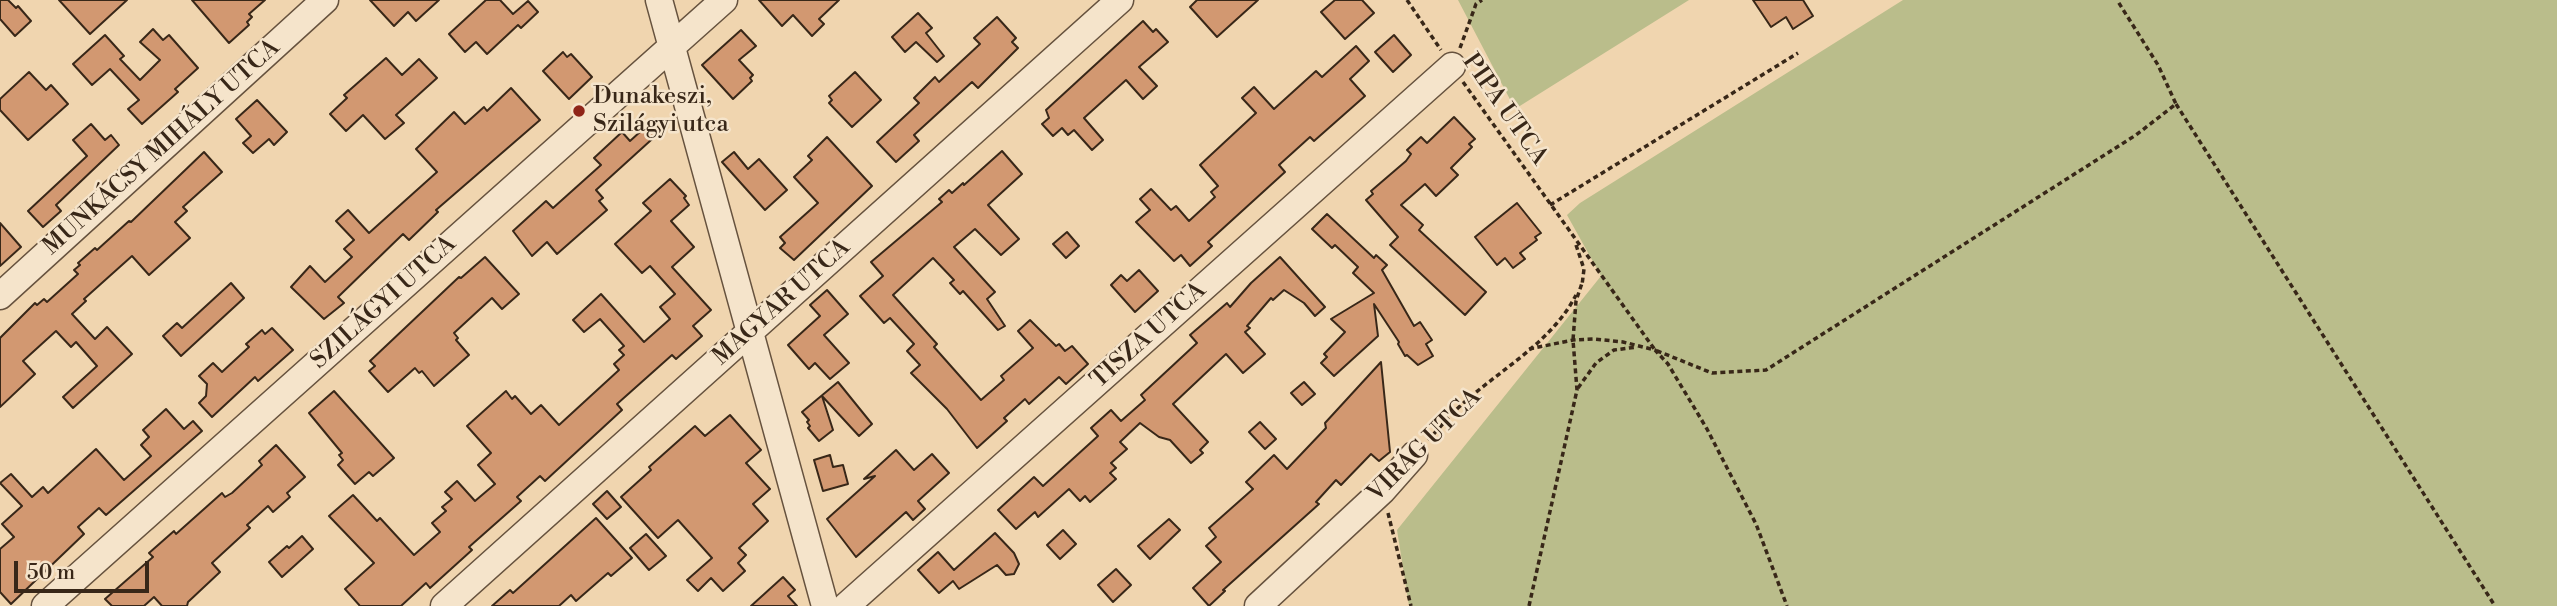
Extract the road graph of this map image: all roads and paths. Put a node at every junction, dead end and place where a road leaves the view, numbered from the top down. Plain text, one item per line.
1 (325, 0) edge
2 (659, 0) edge
3 (724, 0) edge
4 (1120, 0) edge
5 (1406, 0) edge
6 (1482, 0) edge
7 (2118, 0) edge
8 (671, 47) junction
9 (1798, 53) dead end
10 (1452, 66) junction
11 (2176, 104) junction
12 (1550, 205) junction
13 (1574, 240) junction
14 (1582, 283) junction
15 (0, 296) edge
16 (749, 333) junction
17 (1573, 340) junction
18 (1642, 346) junction
19 (1529, 349) junction
20 (1655, 350) junction
21 (1577, 390) junction
22 (1414, 455) joint
23 (1383, 489) junction
24 (45, 606) edge
25 (444, 606) edge
26 (825, 606) edge
27 (846, 606) edge
28 (1258, 606) edge
29 (1410, 606) edge
30 (1530, 606) edge
31 (1787, 606) edge
32 (2494, 606) edge

1 - 15 street, MUNKÁCSY MIHÁLY UTCA
2 - 8 street
3 - 8 street, SZILÁGYI UTCA
4 - 16 street, MAGYAR UTCA
5 - 10 path, PIPA UTCA
6 - 10 path
7 - 11 path
8 - 16 street
8 - 24 street, SZILÁGYI UTCA
9 - 12 path
10 - 12 path, PIPA UTCA
10 - 27 street, TISZA UTCA
11 - 20 path
11 - 32 path
12 - 13 path, PIPA UTCA
13 - 14 path
13 - 20 path, PIPA UTCA
14 - 17 path
14 - 19 path, VIRÁG UTCA
16 - 25 street, MAGYAR UTCA
16 - 26 street
17 - 18 path
17 - 19 path
17 - 21 path
18 - 20 path
18 - 21 path
19 - 22 path, VIRÁG UTCA
20 - 31 path, PIPA UTCA
21 - 30 path
22 - 23 street, VIRÁG UTCA
23 - 28 street, VIRÁG UTCA
23 - 29 path

